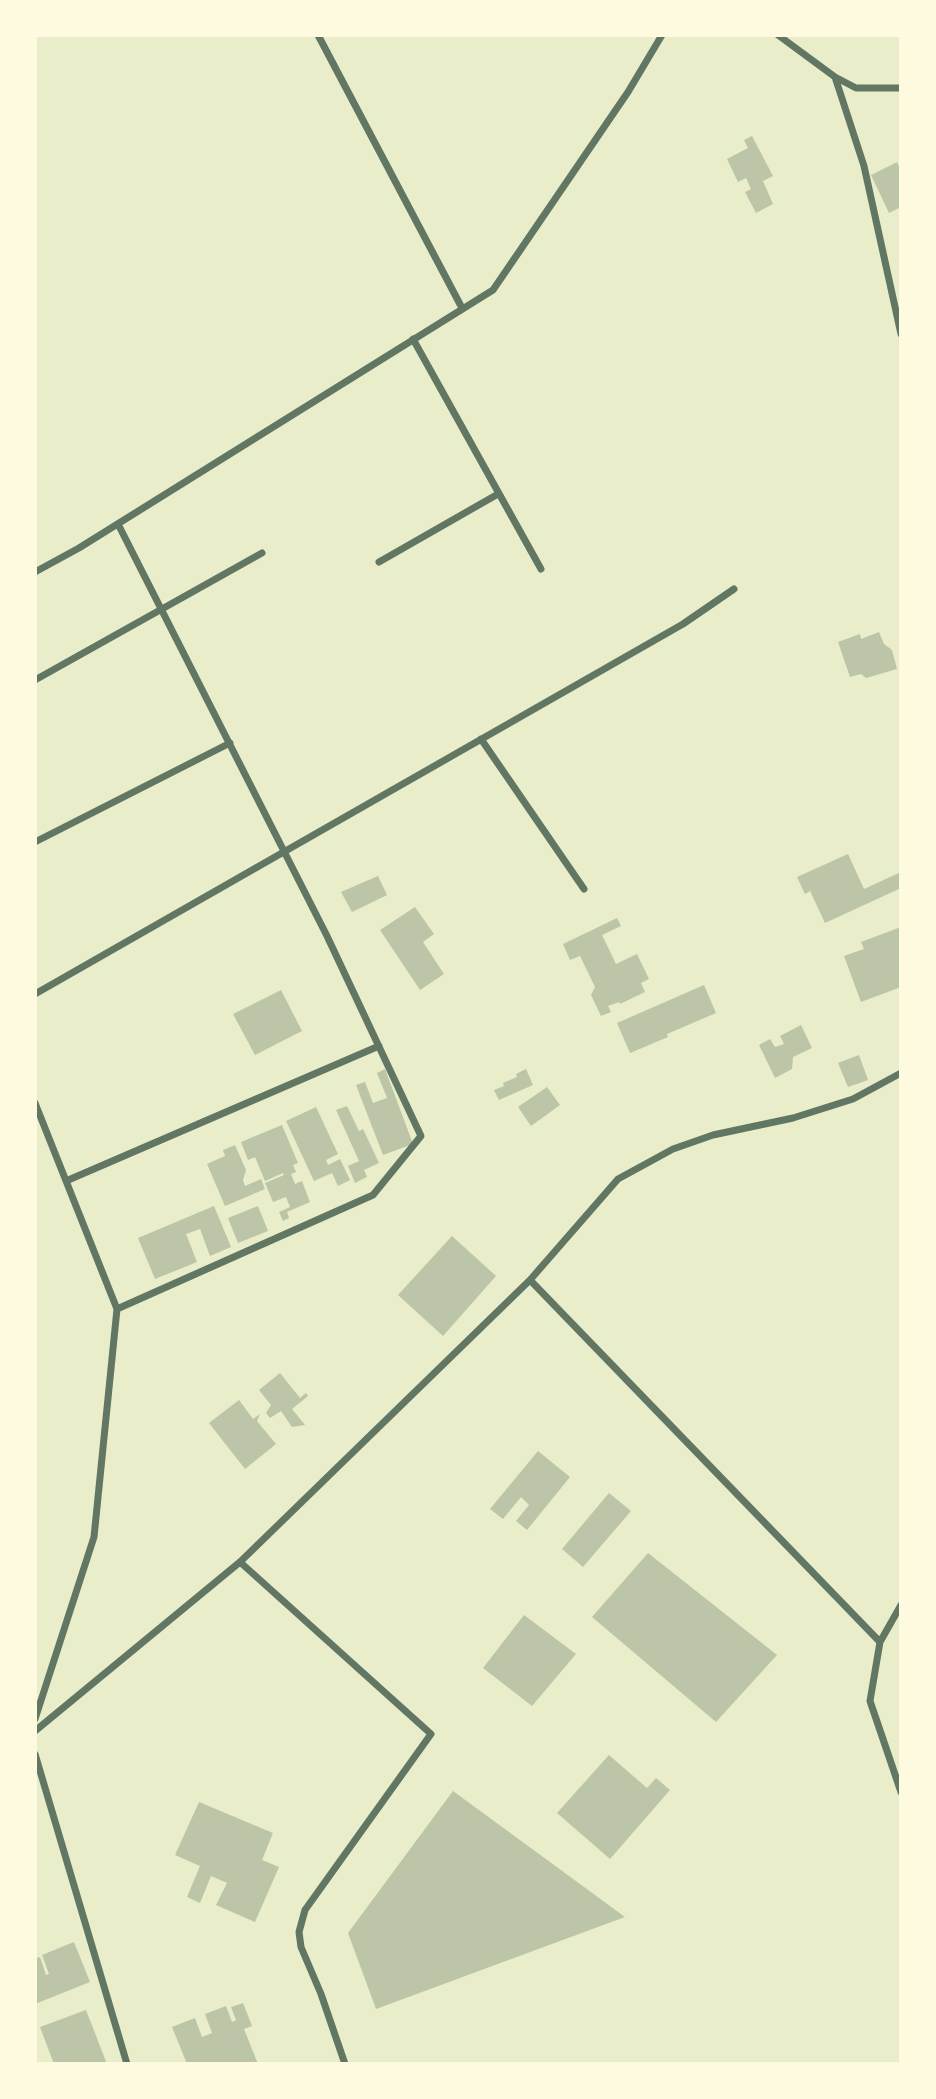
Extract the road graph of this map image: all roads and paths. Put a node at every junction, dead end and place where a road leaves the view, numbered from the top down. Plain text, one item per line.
1 (318, 35) edge
2 (662, 35) edge
3 (778, 35) edge
4 (835, 77) junction
5 (901, 88) edge
6 (462, 308) junction
7 (901, 334) edge
8 (413, 339) junction
9 (498, 494) junction
10 (118, 524) junction
11 (261, 553) dead end
12 (379, 562) dead end
13 (541, 569) dead end
14 (35, 572) edge
15 (734, 589) dead end
16 (161, 609) junction
17 (35, 680) edge
18 (481, 739) junction
19 (230, 743) junction
20 (35, 842) edge
21 (284, 852) junction
22 (584, 890) dead end
23 (35, 994) edge
24 (379, 1046) junction
25 (901, 1073) edge
26 (35, 1103) edge
27 (66, 1181) junction
28 (530, 1279) junction
29 (117, 1310) junction
30 (240, 1562) junction
31 (901, 1605) edge
32 (880, 1642) junction
33 (35, 1719) edge
34 (35, 1731) edge
35 (35, 1754) edge
36 (901, 1792) edge
37 (127, 2064) edge
38 (345, 2064) edge

1 - 6 street
2 - 6 street
3 - 4 street
4 - 5 street
4 - 7 street
6 - 8 street
8 - 9 street
8 - 10 street
9 - 12 street
9 - 13 street
10 - 14 street
10 - 16 street
11 - 16 street
15 - 18 street
16 - 17 street
16 - 19 street
18 - 21 street
18 - 22 street
19 - 20 street
19 - 21 street
21 - 23 street
21 - 24 street
24 - 27 street
24 - 29 street
25 - 28 street
26 - 27 street
27 - 29 street
28 - 30 street
28 - 32 street
29 - 33 street
30 - 34 street
30 - 38 street
31 - 32 street
32 - 36 street
35 - 37 street

